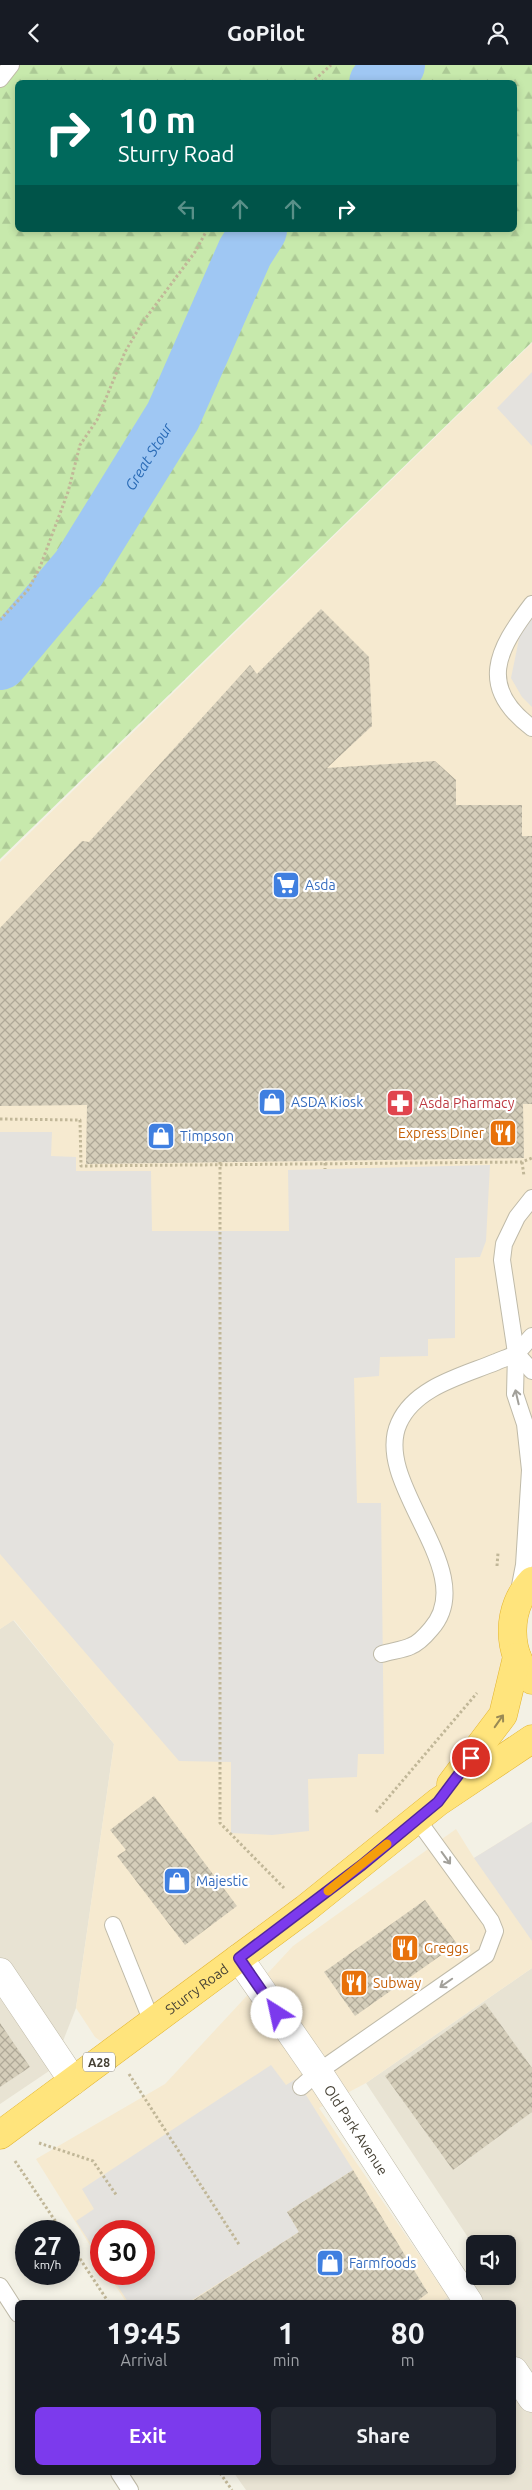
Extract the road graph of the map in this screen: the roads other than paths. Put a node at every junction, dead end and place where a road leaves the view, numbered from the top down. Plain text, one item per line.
1 (11, 65) edge
2 (0, 79) edge
3 (532, 604) edge
4 (532, 728) edge
5 (532, 1198) edge
6 (532, 1336) edge
7 (516, 1353) junction
8 (532, 1360) edge
9 (532, 1371) edge
10 (529, 1423) edge
11 (532, 1581) edge
12 (513, 1618) junction
13 (382, 1654) dead end
14 (517, 1657) junction
15 (532, 1680) edge
16 (532, 1739) edge
17 (438, 1802) junction
18 (417, 1819) junction
19 (113, 1925) dead end
20 (239, 1958) junction
21 (0, 1972) edge
22 (152, 2022) junction
23 (310, 2079) junction
24 (73, 2081) junction
25 (5, 2140) edge
26 (0, 2286) edge
27 (467, 2300) edge
28 (15, 2309) edge
29 (516, 2374) edge
30 (532, 2398) edge
31 (120, 2475) edge
32 (130, 2490) edge

1 - 2 lane
3 - 4 lane
5 - 7 lane
6 - 7 lane
7 - 8 lane
7 - 9 lane
10 -> 7 lane
7 - 13 lane
10 - 12 lane
11 - 12 highway, Sturry Road / A28
12 - 14 highway, Sturry Road / A28
14 - 15 highway, Sturry Road / A28
17 -> 14 highway, Sturry Road / A28
16 - 17 highway, Sturry Road / A28
17 - 18 highway, Sturry Road / A28
18 - 20 highway, Sturry Road / A28
18 -> 23 lane
19 - 22 lane
20 - 22 highway, Sturry Road / A28
20 - 23 street, Old Park Avenue
21 - 24 street
22 - 24 highway, Sturry Road / A28
23 - 27 street, Old Park Avenue
24 - 25 highway, Sturry Road / A28
26 - 28 lane
29 - 30 street
31 - 32 lane

